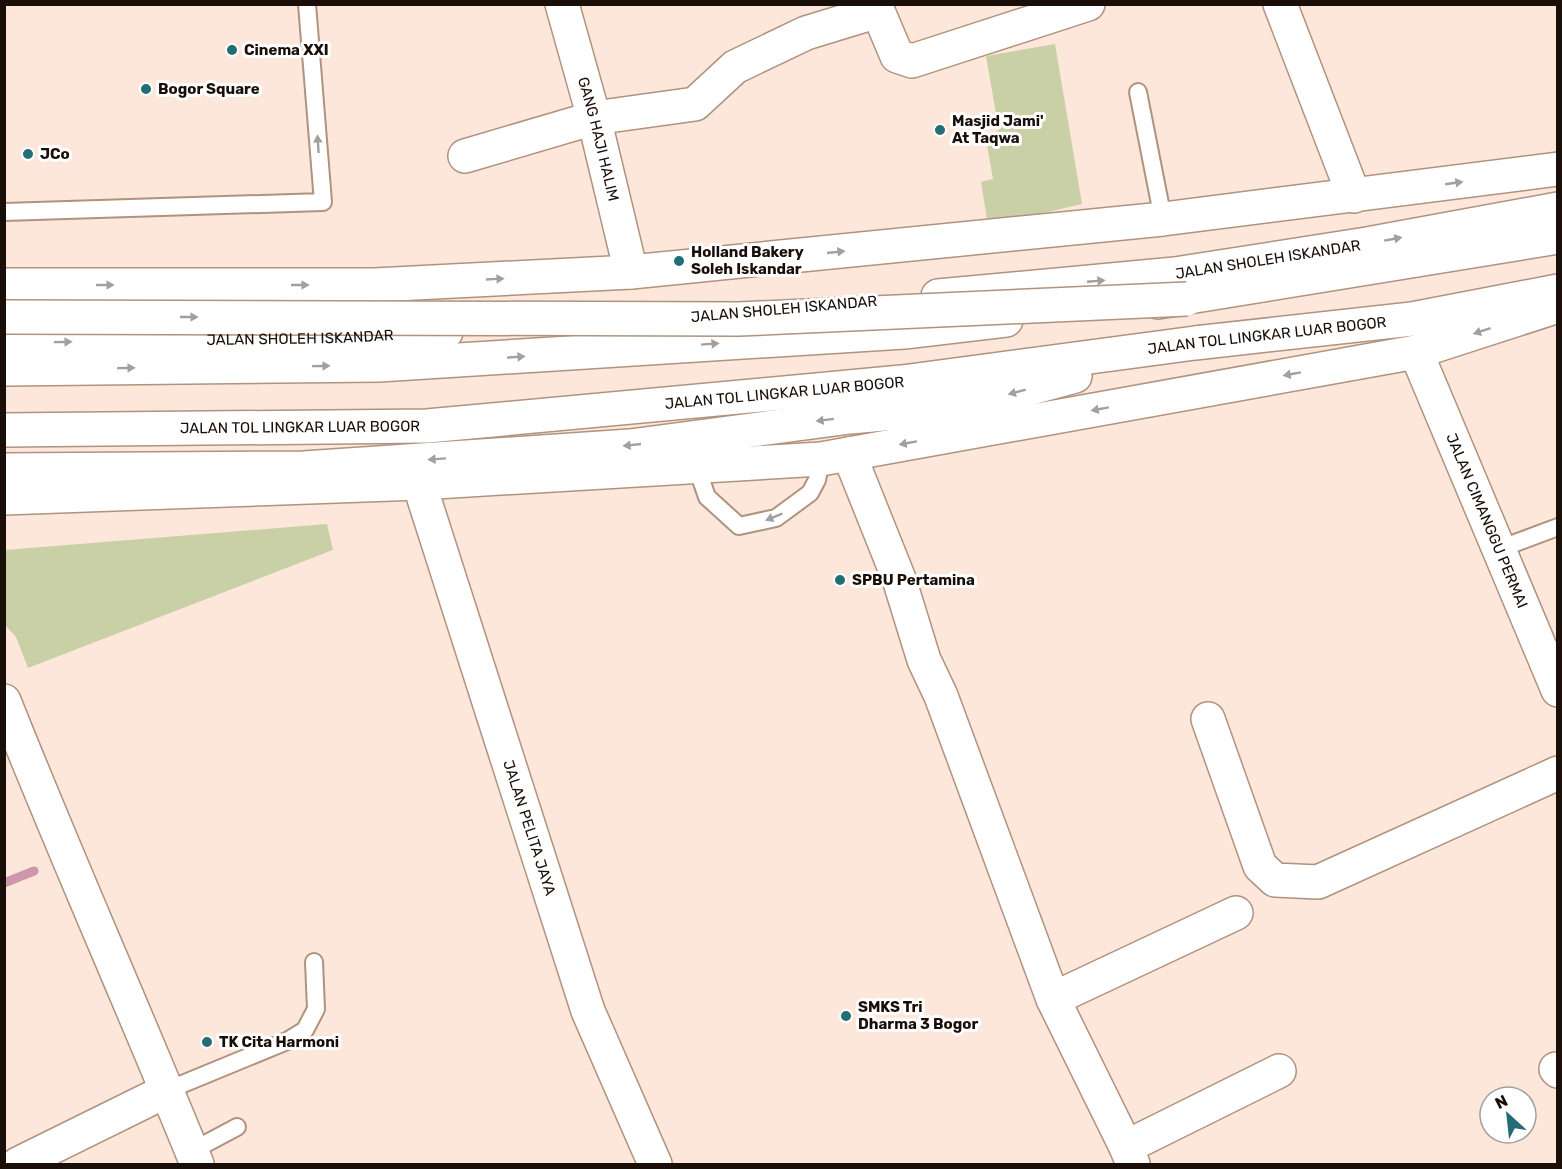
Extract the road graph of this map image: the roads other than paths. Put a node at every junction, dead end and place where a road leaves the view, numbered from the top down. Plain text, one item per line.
1 (307, 4) edge
2 (562, 4) edge
3 (1088, 4) edge
4 (1280, 4) edge
5 (876, 8) edge
6 (1138, 92) dead end
7 (594, 118) junction
8 (465, 156) dead end
9 (1557, 169) edge
10 (1354, 196) junction
11 (1557, 209) edge
12 (4, 212) edge
13 (1163, 219) junction
14 (1557, 237) edge
15 (631, 273) junction
16 (1557, 282) edge
17 (4, 285) edge
18 (1557, 291) edge
19 (1187, 299) junction
20 (1557, 306) edge
21 (4, 317) edge
22 (4, 343) edge
23 (1195, 343) junction
24 (1416, 352) junction
25 (4, 369) edge
26 (4, 421) edge
27 (4, 430) edge
28 (835, 457) junction
29 (697, 468) junction
30 (4, 470) edge
31 (419, 483) junction
32 (4, 498) edge
33 (1557, 527) edge
34 (1499, 549) junction
35 (1557, 690) edge
36 (4, 701) edge
37 (1208, 718) dead end
38 (1557, 773) edge
39 (1236, 914) dead end
40 (314, 962) dead end
41 (1053, 999) junction
42 (1279, 1071) dead end
43 (168, 1090) junction
44 (237, 1127) dead end
45 (1129, 1156) edge
46 (194, 1158) edge
47 (18, 1164) edge
48 (655, 1164) edge

12 -> 1 lane
2 - 7 main road, GANG HAJI HALIM
3 - 5 main road
4 - 10 main road
5 - 7 main road
6 - 13 lane
7 - 8 main road
7 - 15 main road, GANG HAJI HALIM
10 -> 9 main road
10 - 13 main road
22 -> 11 main road, JALAN SHOLEH ISKANDAR
15 -> 13 main road
14 - 19 main road
17 -> 15 main road
16 - 26 main road
18 - 23 main road, JALAN TOL LINGKAR LUAR BOGOR
21 -> 19 main road, bridge
25 -> 19 main road, bridge
20 -> 24 main road
23 - 27 main road, JALAN TOL LINGKAR LUAR BOGOR
23 -> 30 main road
24 -> 28 main road
24 - 34 main road, JALAN CIMANGGU PERMAI
28 - 29 main road
28 -> 29 lane
28 - 41 main road
29 - 31 main road
31 - 32 main road
31 - 48 main road, JALAN PELITA JAYA
33 - 34 lane
34 - 35 main road, JALAN CIMANGGU PERMAI
36 - 43 main road
37 - 38 main road
39 - 41 main road
40 - 43 lane
41 - 45 main road
42 - 45 main road
43 - 46 main road
43 - 47 main road
44 - 46 lane

